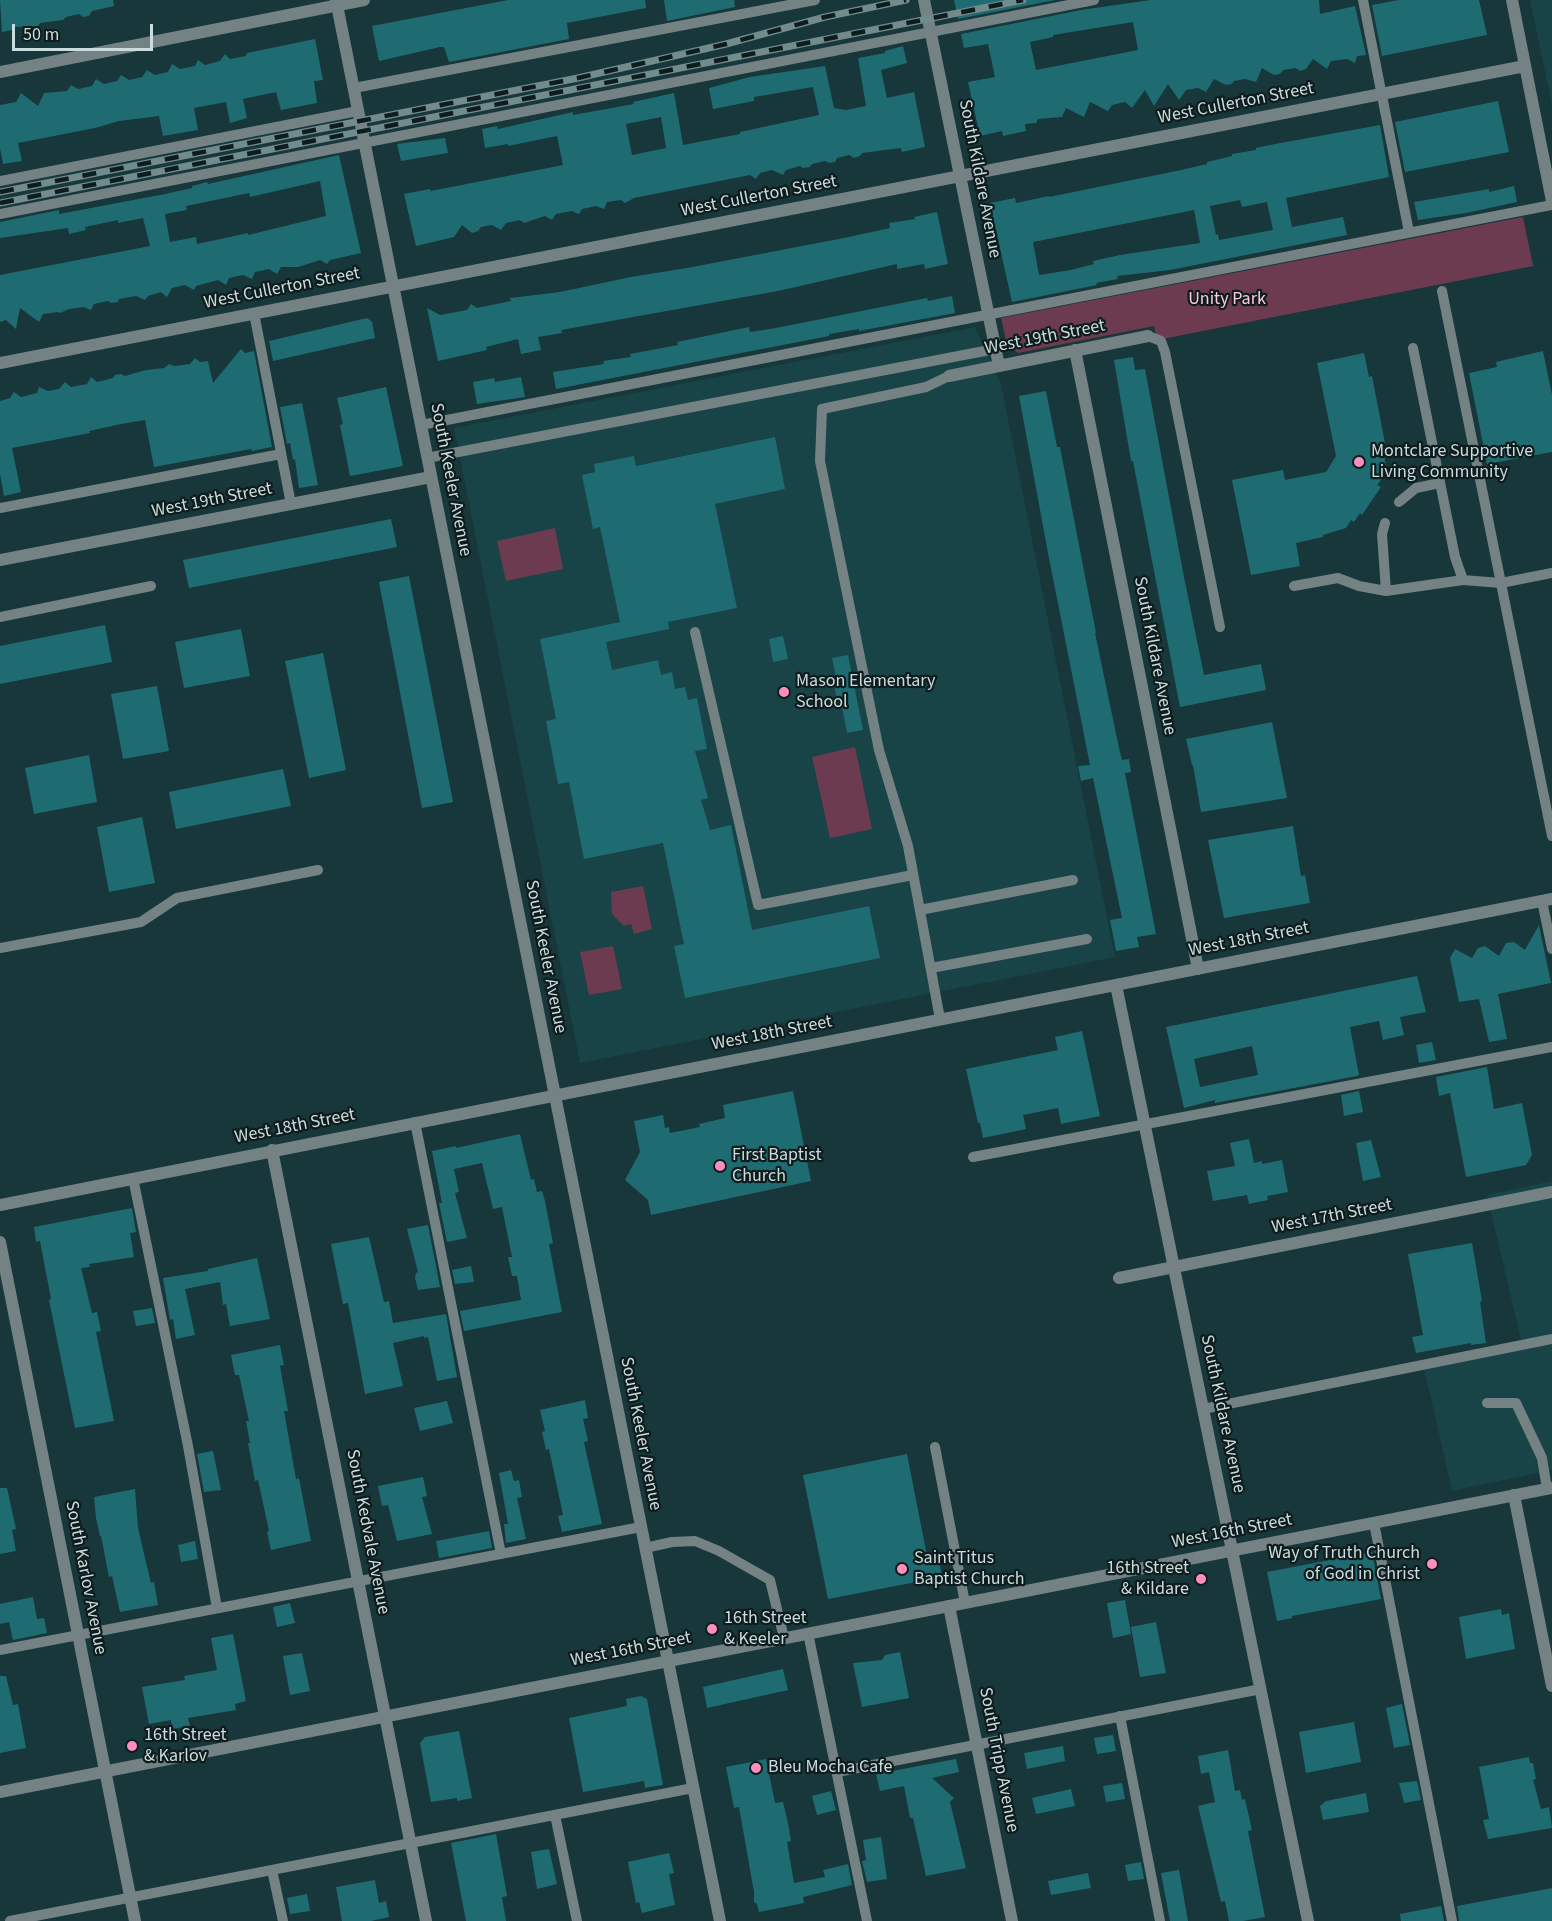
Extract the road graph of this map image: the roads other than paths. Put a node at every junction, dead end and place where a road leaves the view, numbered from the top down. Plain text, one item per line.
1 (364, 0) edge
2 (815, 0) edge
3 (924, 0) edge
4 (1094, 0) edge
5 (1363, 0) edge
6 (1512, 0) edge
7 (337, 3) edge
8 (931, 32) junction
9 (1525, 66) junction
10 (0, 72) edge
11 (354, 88) junction
12 (1381, 94) junction
13 (358, 111) junction
14 (364, 143) junction
15 (960, 176) junction
16 (0, 181) edge
17 (1552, 203) edge
18 (0, 214) edge
19 (1409, 232) junction
20 (393, 286) junction
21 (1442, 291) dead end
22 (254, 313) junction
23 (987, 314) junction
24 (1148, 336) joint
25 (1413, 348) dead end
26 (995, 350) junction
27 (1075, 350) junction
28 (0, 363) edge
29 (999, 366) junction
30 (949, 376) joint
31 (421, 425) junction
32 (281, 454) junction
33 (427, 458) junction
34 (431, 477) junction
35 (1440, 483) junction
36 (1400, 502) dead end
37 (291, 504) junction
38 (0, 508) edge
39 (1385, 523) dead end
40 (0, 560) edge
41 (1552, 573) edge
42 (1463, 580) junction
43 (1501, 583) junction
44 (151, 586) dead end
45 (1294, 586) dead end
46 (1386, 591) junction
47 (0, 617) edge
48 (1220, 627) dead end
49 (695, 632) dead end
50 (1552, 836) edge
51 (318, 870) dead end
52 (913, 875) junction
53 (1073, 880) dead end
54 (1547, 900) edge
55 (920, 910) junction
56 (1087, 939) dead end
57 (0, 948) edge
58 (1552, 949) edge
59 (931, 968) junction
60 (1198, 969) junction
61 (1116, 985) junction
62 (940, 1019) junction
63 (1552, 1047) edge
64 (555, 1095) junction
65 (415, 1122) junction
66 (1145, 1125) junction
67 (272, 1150) junction
68 (972, 1157) dead end
69 (133, 1178) junction
70 (1552, 1192) edge
71 (0, 1205) edge
72 (0, 1242) edge
73 (1174, 1267) junction
74 (1119, 1278) dead end
75 (1552, 1339) edge
76 (1487, 1403) dead end
77 (1203, 1409) junction
78 (935, 1447) dead end
79 (1549, 1488) edge
80 (1514, 1495) junction
81 (1374, 1523) junction
82 (641, 1527) junction
83 (645, 1548) junction
84 (1232, 1550) junction
85 (501, 1554) junction
86 (358, 1581) junction
87 (965, 1603) junction
88 (949, 1606) junction
89 (217, 1608) junction
90 (808, 1633) junction
91 (79, 1636) junction
92 (784, 1638) junction
93 (0, 1650) edge
94 (667, 1661) junction
95 (1552, 1686) edge
96 (1260, 1689) junction
97 (1120, 1716) junction
98 (385, 1717) junction
99 (977, 1745) junction
100 (106, 1771) junction
101 (837, 1772) junction
102 (693, 1788) junction
103 (0, 1792) edge
104 (555, 1815) junction
105 (411, 1843) junction
106 (272, 1870) junction
107 (131, 1898) junction
108 (10, 1921) edge
109 (135, 1921) edge
110 (282, 1921) edge
111 (426, 1921) edge
112 (577, 1921) edge
113 (720, 1921) edge
114 (867, 1921) edge
115 (1012, 1921) edge
116 (1160, 1921) edge
117 (1308, 1921) edge
118 (1452, 1921) edge

1 - 7 street
2 - 11 lane
3 - 8 street, South Kildare Avenue
4 - 8 lane
5 - 12 lane
6 - 9 street
7 - 10 street
7 - 11 street, South Keeler Avenue
8 - 14 lane
8 - 15 street, South Kildare Avenue
9 - 12 street, West Cullerton Street
9 - 17 street
11 - 13 street, South Keeler Avenue
12 - 15 street, West Cullerton Street
12 - 19 lane
13 - 14 street, South Keeler Avenue
13 - 16 lane
14 - 18 lane
14 - 20 street, South Keeler Avenue
15 - 20 street, West Cullerton Street
15 - 23 street, South Kildare Avenue
17 - 19 lane
19 - 23 lane
20 - 22 street, West Cullerton Street
20 - 31 street, South Keeler Avenue
21 - 43 lane
22 - 28 street, West Cullerton Street
22 - 32 lane
23 - 26 street, South Kildare Avenue
23 - 31 lane
24 - 27 street, West 19th Street
24 - 48 lane
25 - 35 lane
26 - 29 street, South Kildare Avenue
26 - 33 lane
27 - 29 street, West 19th Street
27 - 60 street, South Kildare Avenue
29 - 30 street, West 19th Street
30 - 52 lane
31 - 33 street, South Keeler Avenue
32 - 37 lane
32 - 38 lane
33 - 34 street, South Keeler Avenue
34 - 37 street, West 19th Street
34 - 64 street, South Keeler Avenue
35 - 36 lane
35 - 42 lane
37 - 40 street, West 19th Street
39 - 46 lane
41 - 43 lane
42 - 43 lane
42 - 46 lane
43 - 50 lane
44 - 47 lane
45 - 46 lane
49 - 52 lane
51 - 57 lane
52 - 55 lane
53 - 55 lane
54 - 58 lane
54 - 60 street, West 18th Street
55 - 59 lane
56 - 59 lane
59 - 62 lane
60 - 61 street, West 18th Street
61 - 62 street, West 18th Street
61 - 66 street, South Kildare Avenue
62 - 64 street, West 18th Street
63 - 66 lane
64 - 65 street, West 18th Street
64 - 82 street, South Keeler Avenue
65 - 67 street, West 18th Street
65 - 85 lane
66 - 68 lane
66 - 73 street, South Kildare Avenue
67 - 69 street, West 18th Street
67 - 86 street, South Kedvale Avenue
69 - 71 street, West 18th Street
69 - 89 lane
70 - 73 street, West 17th Street
72 - 91 street, South Karlov Avenue
73 - 74 street, West 17th Street
73 - 77 street, South Kildare Avenue
75 - 77 lane
76 - 79 lane
77 - 84 street, South Kildare Avenue
78 - 87 lane
79 - 80 street, West 16th Street
80 - 81 street, West 16th Street
80 - 95 street
81 - 84 street, West 16th Street
81 - 118 lane
82 - 83 street, South Keeler Avenue
82 - 85 lane
83 - 92 lane
83 - 94 street, South Keeler Avenue
84 - 87 street, West 16th Street
84 - 96 street, South Kildare Avenue
85 - 86 lane
86 - 89 lane
86 - 98 street, South Kedvale Avenue
87 - 88 street, West 16th Street
88 - 90 street, West 16th Street
88 - 99 street, South Tripp Avenue
89 - 91 lane
90 - 92 street, West 16th Street
90 - 101 lane
91 - 93 lane
91 - 100 street, South Karlov Avenue
92 - 94 street, West 16th Street
94 - 98 street, West 16th Street
94 - 102 street, South Keeler Avenue
96 - 97 lane
96 - 117 street, South Kildare Avenue
97 - 99 lane
97 - 116 lane
98 - 100 street, West 16th Street
98 - 105 street, South Kedvale Avenue
99 - 101 lane
99 - 115 street, South Tripp Avenue
100 - 103 street, West 16th Street
100 - 107 street, South Karlov Avenue
101 - 114 lane
102 - 104 lane
102 - 113 street, South Keeler Avenue
104 - 105 lane
104 - 112 lane
105 - 106 lane
105 - 111 street, South Kedvale Avenue
106 - 107 lane
106 - 110 lane
107 - 108 lane
107 - 109 street, South Karlov Avenue

